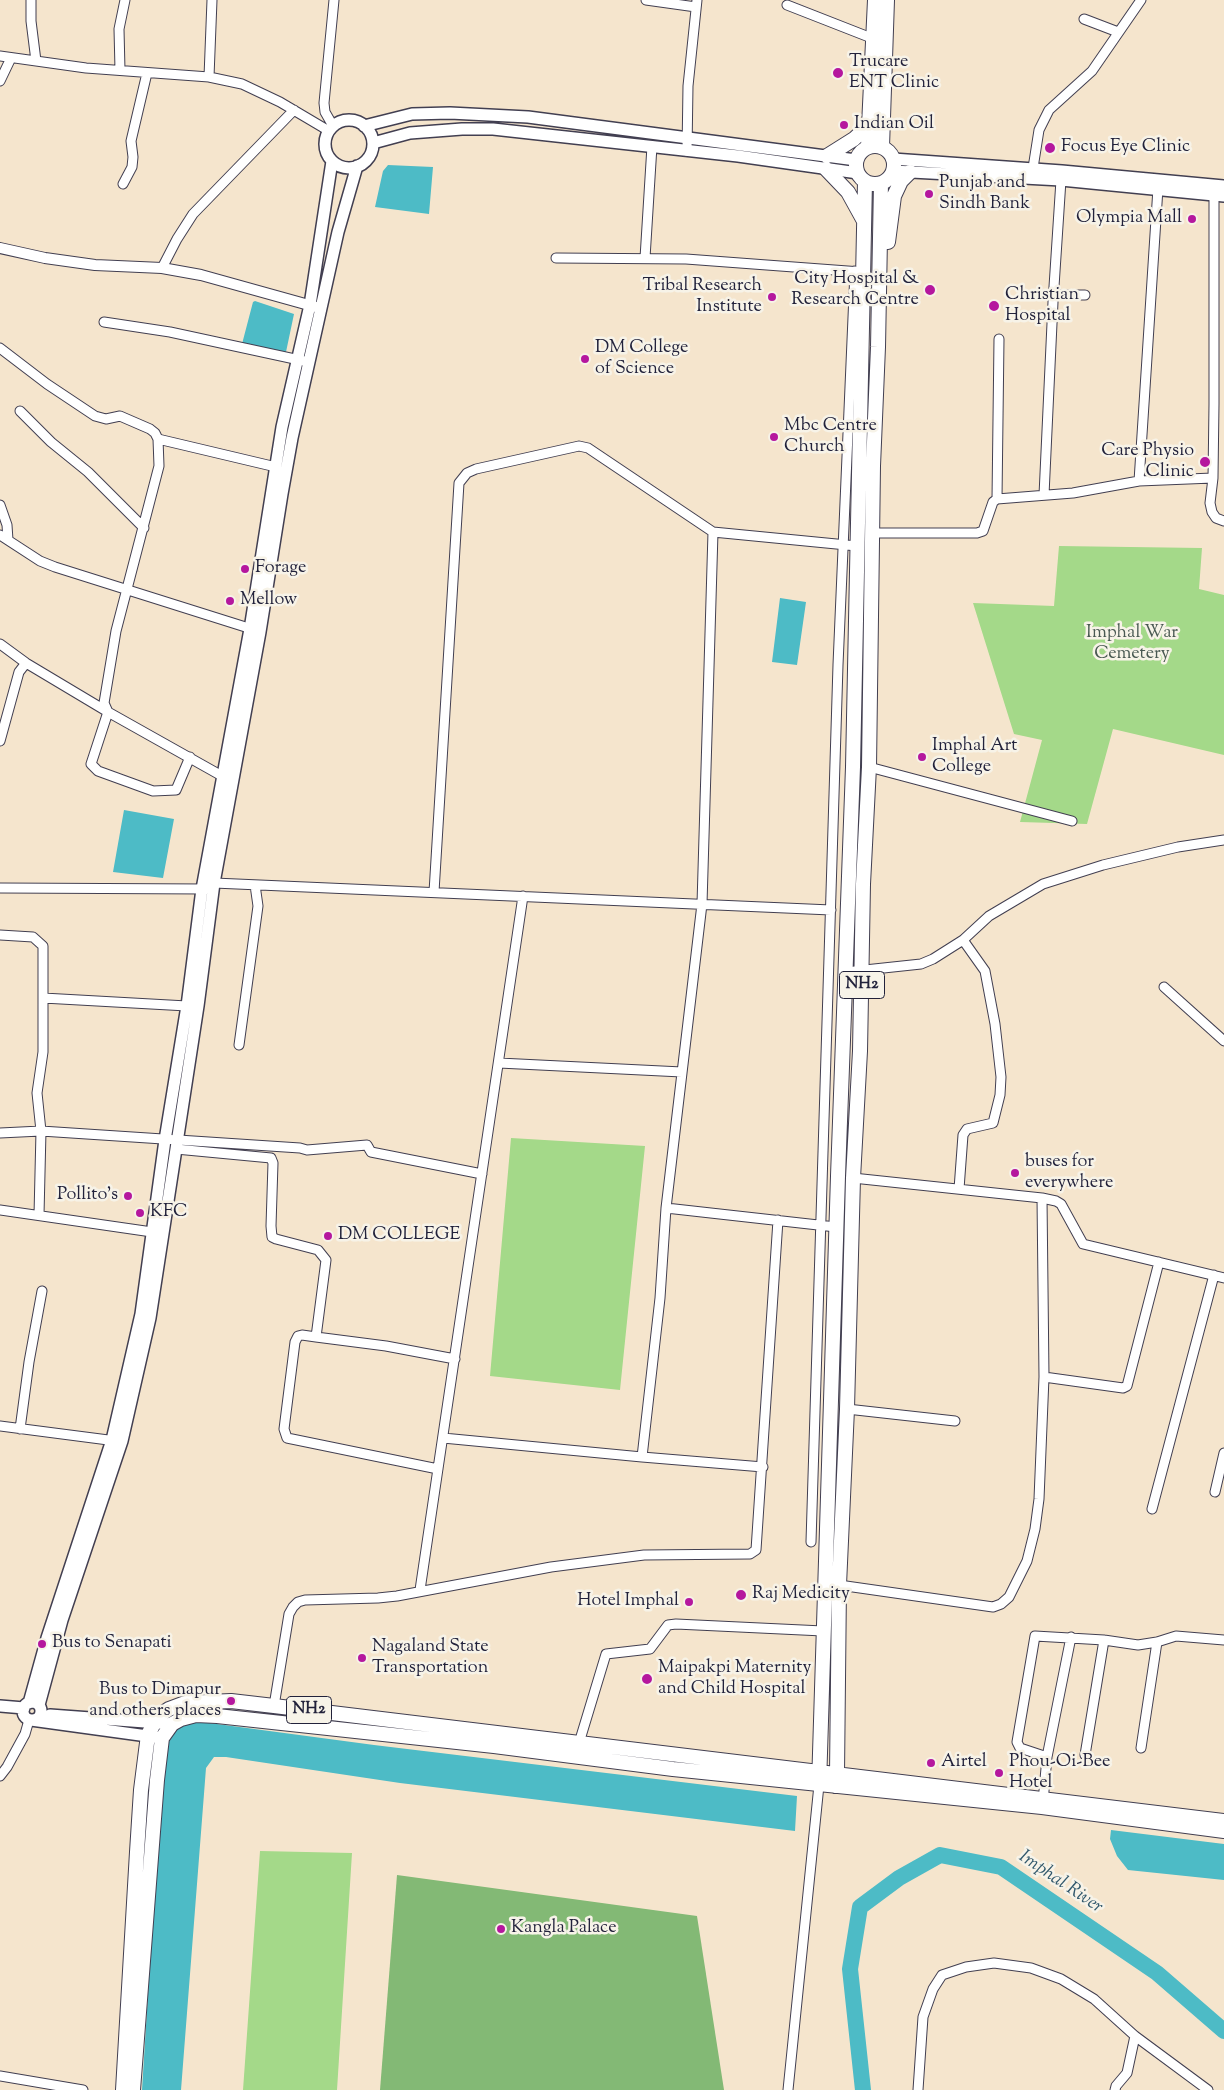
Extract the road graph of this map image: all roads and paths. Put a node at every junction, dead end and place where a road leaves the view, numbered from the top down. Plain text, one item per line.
1 (31, 0) edge
2 (125, 0) edge
3 (212, 0) edge
4 (334, 0) edge
5 (646, 0) edge
6 (875, 0) edge
7 (888, 0) edge
8 (1141, 0) edge
9 (696, 4) edge
10 (787, 5) dead end
11 (1084, 20) dead end
12 (1118, 32) junction
13 (874, 39) junction
14 (0, 56) edge
15 (12, 58) junction
16 (36, 60) junction
17 (120, 70) junction
18 (147, 72) junction
19 (209, 77) junction
20 (0, 82) edge
21 (294, 110) junction
22 (870, 124) junction
23 (364, 126) junction
24 (331, 128) junction
25 (687, 137) junction
26 (373, 143) junction
27 (652, 146) junction
28 (875, 147) junction
29 (687, 151) junction
30 (332, 161) junction
31 (826, 163) junction
32 (893, 165) junction
33 (357, 166) junction
34 (1033, 168) junction
35 (860, 172) junction
36 (910, 172) junction
37 (1061, 180) junction
38 (881, 182) junction
39 (123, 184) dead end
40 (1224, 186) edge
41 (1158, 188) junction
42 (1219, 196) edge
43 (864, 222) junction
44 (0, 248) edge
45 (556, 258) dead end
46 (645, 258) junction
47 (162, 268) junction
48 (880, 271) junction
49 (860, 272) junction
50 (1053, 294) junction
51 (1086, 295) dead end
52 (310, 305) junction
53 (322, 308) junction
54 (104, 322) dead end
55 (999, 338) dead end
56 (0, 348) edge
57 (296, 359) junction
58 (309, 362) junction
59 (20, 411) dead end
60 (158, 439) junction
61 (276, 467) junction
62 (1213, 478) junction
63 (1139, 481) junction
64 (1044, 495) junction
65 (997, 499) junction
66 (0, 505) edge
67 (1224, 521) edge
68 (144, 528) junction
69 (713, 532) junction
70 (873, 533) junction
71 (4, 537) edge
72 (850, 545) junction
73 (127, 589) junction
74 (255, 630) junction
75 (0, 644) edge
76 (26, 663) junction
77 (108, 712) junction
78 (0, 741) edge
79 (190, 757) junction
80 (869, 768) junction
81 (222, 776) junction
82 (1072, 821) dead end
83 (1224, 840) edge
84 (256, 885) junction
85 (210, 887) junction
86 (0, 888) edge
87 (434, 892) junction
88 (523, 896) junction
89 (702, 904) junction
90 (831, 910) junction
91 (0, 935) edge
92 (963, 940) junction
93 (862, 971) junction
94 (846, 972) junction
95 (1164, 988) dead end
96 (44, 998) junction
97 (187, 1006) junction
98 (1224, 1041) edge
99 (239, 1045) dead end
100 (499, 1063) junction
101 (682, 1072) junction
102 (41, 1131) junction
103 (0, 1133) edge
104 (173, 1143) junction
105 (482, 1174) junction
106 (853, 1178) junction
107 (959, 1189) junction
108 (1042, 1198) junction
109 (666, 1208) junction
110 (0, 1210) edge
111 (39, 1216) junction
112 (778, 1220) junction
113 (820, 1225) junction
114 (836, 1227) junction
115 (152, 1232) junction
116 (1159, 1262) junction
117 (1214, 1275) junction
118 (1224, 1278) edge
119 (42, 1291) dead end
120 (146, 1316) junction
121 (316, 1336) junction
122 (834, 1338) junction
123 (849, 1338) junction
124 (455, 1359) junction
125 (1044, 1377) junction
126 (847, 1409) junction
127 (955, 1421) dead end
128 (0, 1426) edge
129 (20, 1429) junction
130 (443, 1438) junction
131 (117, 1441) junction
132 (1224, 1453) edge
133 (642, 1457) junction
134 (763, 1467) junction
135 (438, 1469) junction
136 (1215, 1492) dead end
137 (1152, 1509) dead end
138 (811, 1542) dead end
139 (838, 1585) junction
140 (420, 1590) junction
141 (823, 1631) junction
142 (1071, 1637) junction
143 (1104, 1640) junction
144 (1224, 1640) edge
145 (1157, 1642) junction
146 (0, 1706) edge
147 (274, 1706) junction
148 (32, 1712) junction
149 (154, 1722) junction
150 (172, 1724) junction
151 (148, 1735) junction
152 (162, 1738) junction
153 (579, 1743) junction
154 (1141, 1748) dead end
155 (1085, 1755) dead end
156 (1047, 1757) junction
157 (0, 1776) edge
158 (820, 1778) junction
159 (836, 1780) junction
160 (1043, 1803) junction
161 (1224, 1821) edge
162 (1224, 1831) edge
163 (1135, 2036) junction
164 (0, 2076) edge
165 (25, 2085) edge
166 (83, 2090) edge
167 (123, 2090) edge
168 (133, 2090) edge
169 (788, 2090) edge
170 (918, 2090) edge
171 (1115, 2090) edge
172 (1208, 2090) edge

1 - 16 street
2 - 17 street
3 - 19 street
4 - 24 street
5 - 9 street
6 - 13 highway
7 - 28 highway
8 - 12 street
9 - 25 street
10 - 13 street
11 - 12 street
12 - 34 street
13 - 22 highway
14 - 15 street
15 - 16 street
15 - 20 street
16 - 17 street
17 - 18 street
18 - 19 street
18 - 39 street
19 - 21 street
21 - 24 street
21 - 47 street
22 - 28 highway
22 - 31 highway
23 - 24 main road
23 - 25 main road
23 - 26 main road
24 - 30 main road
25 - 29 street
25 - 31 main road
26 - 27 main road
26 - 33 main road
27 - 29 main road
27 - 46 street
28 - 32 highway
28 - 35 highway
29 - 31 main road
30 - 33 main road
30 - 52 main road
31 - 35 main road
31 - 43 highway
32 - 34 main road
32 - 36 main road
32 - 38 highway
33 - 53 main road
34 - 40 main road
35 - 38 highway
35 - 43 highway, NH2
36 - 37 main road
36 - 48 highway
37 - 41 main road
37 - 50 street
38 - 48 highway, NH2
41 - 42 main road
41 - 63 street
42 - 62 street
43 - 49 highway, NH2
44 - 47 street
45 - 46 street
46 - 49 street
47 - 52 street
48 - 70 highway, NH2
49 - 72 highway, NH2
50 - 51 street
50 - 64 street
52 - 53 street
52 - 57 main road
53 - 58 main road
54 - 57 street
55 - 65 street
56 - 60 street
57 - 58 street
57 - 61 main road
58 - 74 main road
59 - 68 street
60 - 61 street
60 - 68 street
61 - 74 main road
62 - 63 street
62 - 67 street
63 - 64 street
64 - 65 street
65 - 70 street
66 - 71 street
68 - 73 street
69 - 72 street
69 - 87 street
69 - 89 street
70 - 80 highway, NH2
71 - 73 street
72 - 90 street
72 - 94 highway, NH2
73 - 74 street
73 - 77 street
74 - 81 main road
74 - 85 main road
75 - 76 street
76 - 77 street
76 - 78 street
77 - 79 street
77 - 79 street
79 - 81 street
80 - 82 street
80 - 93 highway, NH2
81 - 85 main road
83 - 92 street
84 - 85 street
84 - 87 street
84 - 99 street
85 - 86 street
85 - 97 main road
85 - 104 main road
87 - 88 street
88 - 89 street
88 - 100 street
89 - 90 street
89 - 101 street
90 - 113 street
91 - 96 street
92 - 93 street
92 - 107 street
93 - 94 street
93 - 106 highway, NH2
94 - 114 highway, NH2
95 - 98 street
96 - 97 street
96 - 102 street
97 - 104 main road
100 - 101 street
100 - 105 street
101 - 109 street
102 - 103 street
102 - 104 street
102 - 111 street
104 - 105 street
104 - 115 main road
104 - 120 main road
104 - 121 street
105 - 124 street
106 - 107 street
106 - 123 highway, NH2
107 - 108 street
108 - 116 street
108 - 125 street
109 - 112 street
109 - 133 street
110 - 111 street
111 - 115 street
112 - 113 street
112 - 134 street
113 - 114 street
113 - 138 street
114 - 122 highway, NH2
115 - 120 main road
116 - 117 street
116 - 125 street
117 - 118 street
117 - 137 street
119 - 129 street
120 - 131 main road
121 - 124 street
121 - 135 street
122 - 123 highway
122 - 141 highway, NH2
123 - 126 highway, NH2
124 - 130 street
125 - 139 street
126 - 127 street
126 - 139 highway, NH2
128 - 129 street
129 - 131 street
130 - 133 street
130 - 135 street
131 - 148 main road
132 - 136 street
133 - 134 street
134 - 140 street
135 - 140 street
139 - 159 highway, NH2
140 - 147 street
141 - 153 street
141 - 158 highway, NH2
142 - 143 street
142 - 156 street
142 - 156 street
143 - 145 street
143 - 155 street
144 - 145 street
145 - 154 street
146 - 148 main road
147 - 149 highway, NH2
147 - 153 highway, NH2
148 - 149 main road
148 - 151 main road
148 - 157 street
149 - 150 main road
149 - 151 highway, NH2
150 - 152 highway
150 - 158 highway, NH2
151 - 152 main road
151 - 167 highway, NH2
152 - 168 highway
153 - 158 highway, NH2
156 - 160 street
158 - 159 highway, NH2
158 - 169 street
159 - 160 highway
160 - 161 highway
160 - 162 highway
163 - 170 street
163 - 171 street
163 - 172 street
164 - 165 street
165 - 166 street

